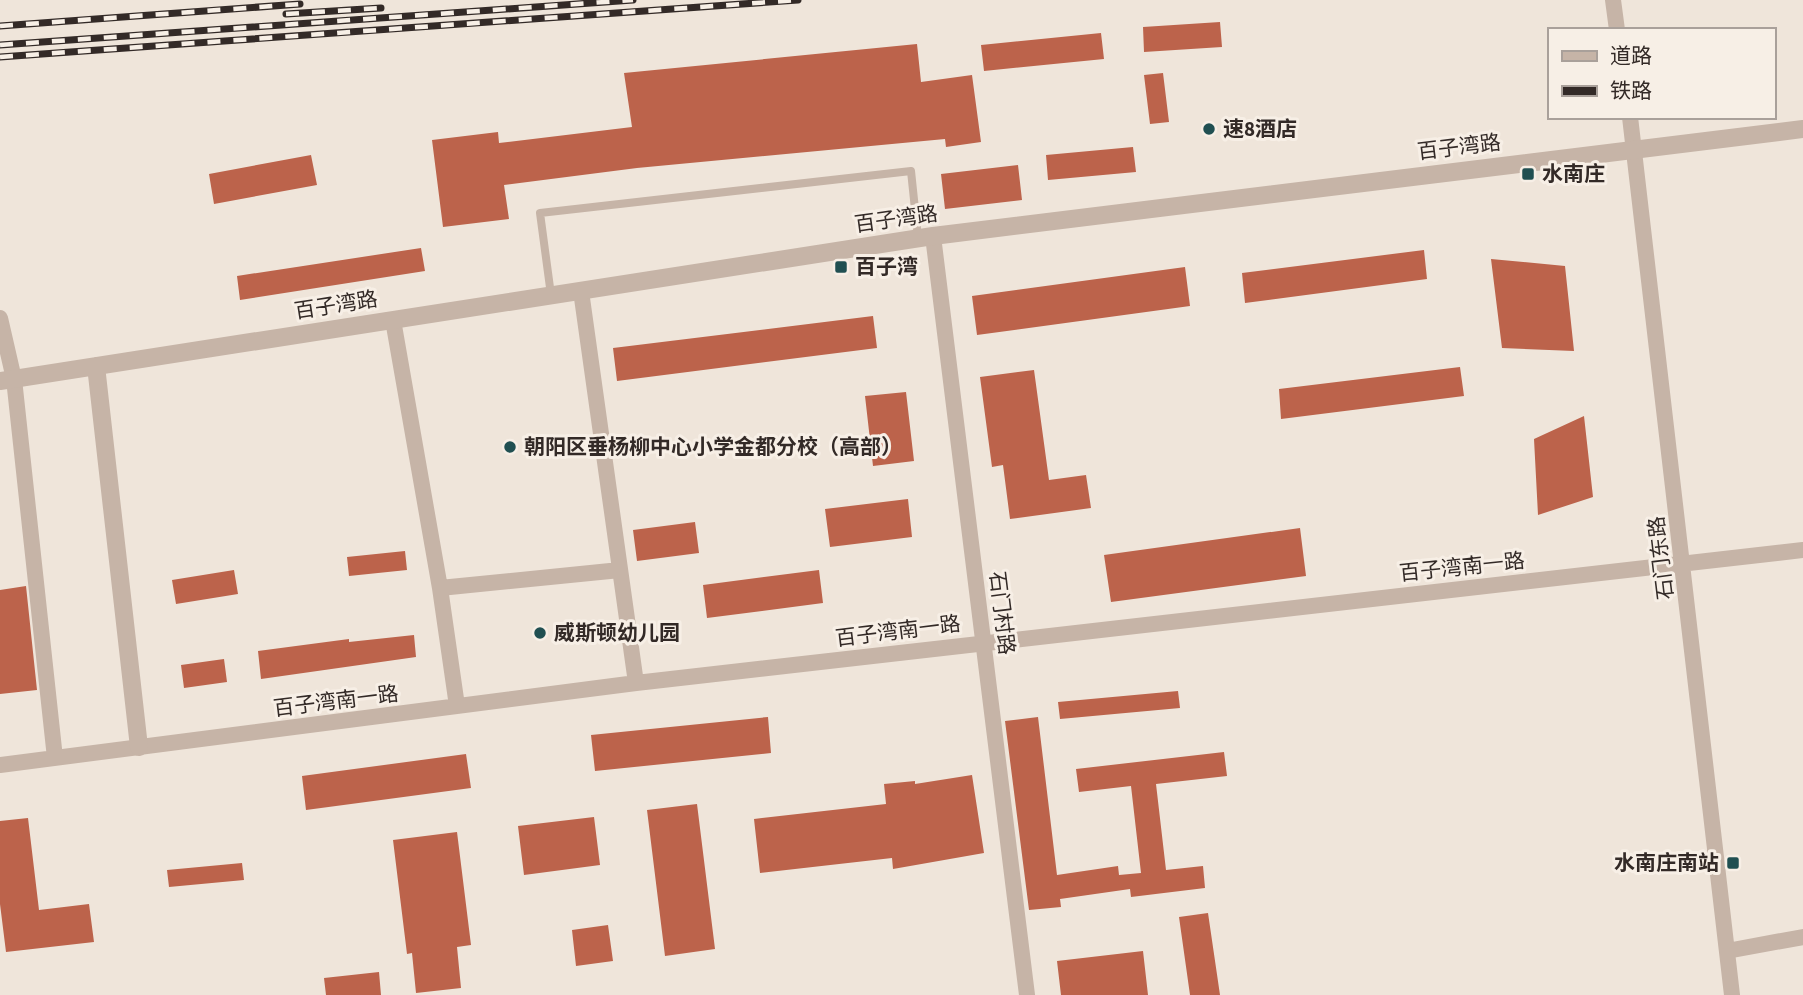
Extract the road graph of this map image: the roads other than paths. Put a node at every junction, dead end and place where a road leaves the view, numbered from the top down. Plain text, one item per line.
1 (1613, 0) edge
2 (1617, 28) edge
3 (1630, 119) edge
4 (1803, 129) edge
5 (1635, 148) junction
6 (926, 237) junction
7 (581, 291) junction
8 (551, 295) junction
9 (0, 318) edge
10 (393, 320) junction
11 (96, 366) junction
12 (7, 380) edge
13 (1803, 550) edge
14 (1683, 563) junction
15 (620, 570) junction
16 (440, 588) junction
17 (984, 642) junction
18 (636, 683) junction
19 (457, 706) junction
20 (139, 747) junction
21 (55, 758) junction
22 (0, 765) edge
23 (1803, 937) edge
24 (1727, 951) junction
25 (1027, 995) edge
26 (1732, 995) edge

1 - 2 street
3 - 5 street, 石门东路
4 - 5 street, 百子湾路
5 - 6 street, 百子湾路
5 - 14 street, 石门东路
6 - 7 street, 百子湾路
6 - 8 lane
6 - 17 street, 石门村路
7 - 8 street, 百子湾路
7 - 15 street
8 - 10 street, 百子湾路
9 - 12 street
10 - 11 street, 百子湾路
10 - 16 street
11 - 12 street, 百子湾路
11 - 20 street
12 - 21 street
13 - 14 street, 百子湾南一路
14 - 17 street, 百子湾南一路
14 - 24 street, 石门东路
15 - 16 street
15 - 18 street
16 - 19 street
17 - 18 street, 百子湾南一路
17 - 25 street, 石门村路
18 - 19 street, 百子湾南一路
19 - 20 street, 百子湾南一路
20 - 21 street, 百子湾南一路
21 - 22 street, 百子湾南一路
23 - 24 street
24 - 26 street, 石门东路

